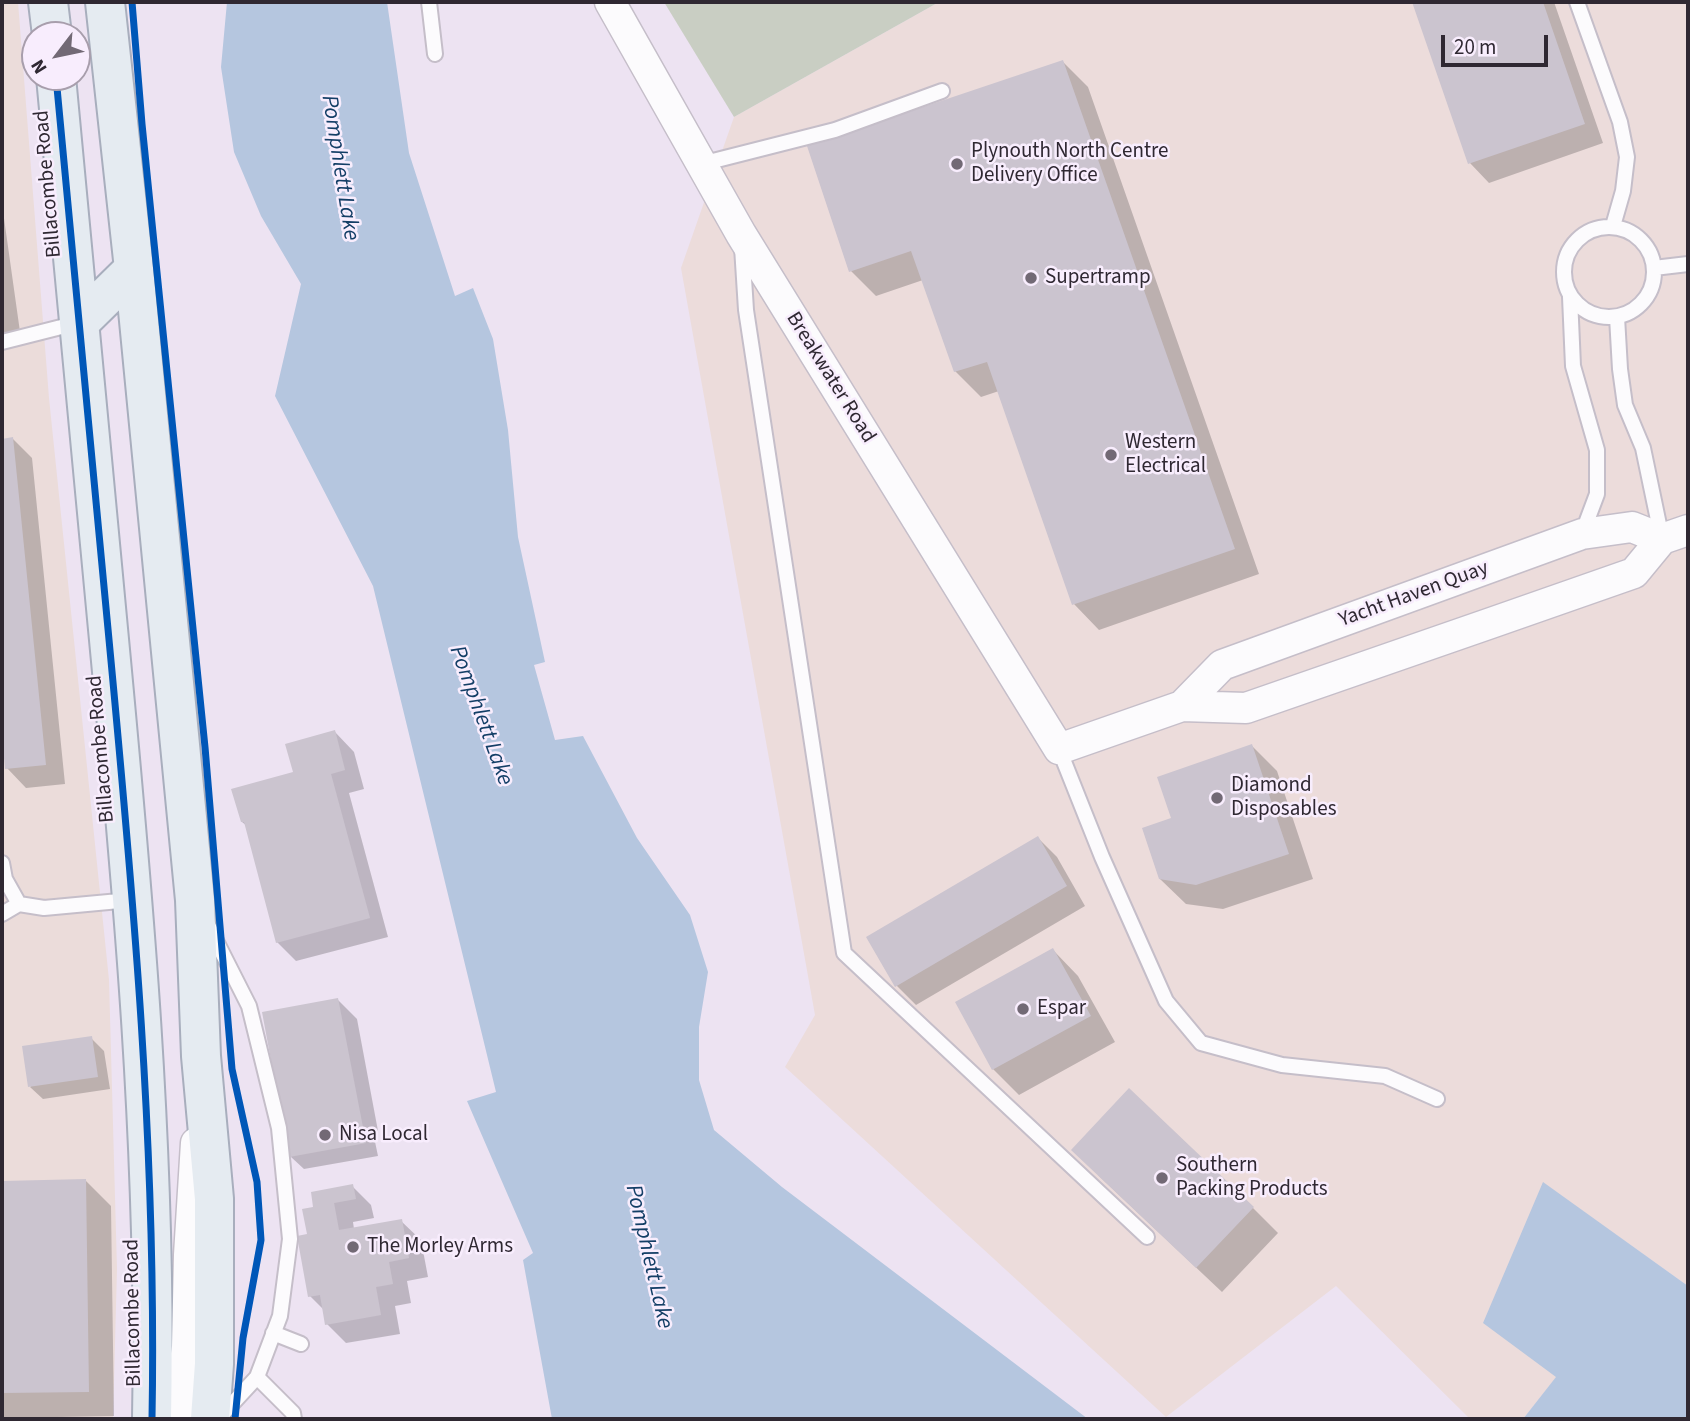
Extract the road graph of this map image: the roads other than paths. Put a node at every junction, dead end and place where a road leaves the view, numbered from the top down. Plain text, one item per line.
1 (48, 2) edge
2 (105, 2) edge
3 (429, 2) edge
4 (610, 2) edge
5 (1577, 2) edge
6 (50, 21) edge
7 (435, 54) dead end
8 (57, 91) edge
9 (942, 92) dead end
10 (701, 164) junction
11 (1613, 226) junction
12 (741, 233) junction
13 (1688, 264) edge
14 (1654, 268) junction
15 (134, 269) junction
16 (1570, 296) junction
17 (1617, 317) junction
18 (79, 323) junction
19 (2, 342) edge
20 (1582, 534) junction
21 (1675, 535) edge
22 (1182, 706) junction
23 (1059, 750) junction
24 (2, 863) edge
25 (134, 900) junction
26 (195, 900) junction
27 (19, 904) junction
28 (2, 914) edge
29 (201, 1056) junction
30 (1437, 1099) dead end
31 (1147, 1237) dead end
32 (274, 1333) junction
33 (300, 1344) dead end
34 (257, 1377) junction
35 (152, 1419) edge
36 (177, 1419) edge
37 (209, 1419) edge
38 (218, 1419) edge
39 (294, 1419) edge

1 - 6 main road
2 - 15 main road
3 - 7 lane
4 - 10 street, Breakwater Road
5 - 11 lane
8 - 18 main road, Billacombe Road
9 - 10 lane
10 - 12 street, Breakwater Road
11 - 14 lane
11 - 16 lane
12 - 23 street, Breakwater Road
12 - 31 lane
13 - 14 lane
14 - 17 lane
15 - 18 main road
15 - 26 main road
16 - 17 lane
16 - 20 lane
17 - 21 lane
18 - 19 lane
18 - 25 main road, Billacombe Road
20 - 21 street, Yacht Haven Quay
20 - 22 street, Yacht Haven Quay
21 - 22 street, Yacht Haven Quay
22 - 23 street, Yacht Haven Quay
23 - 30 lane
24 - 27 lane
25 - 27 lane
25 - 35 main road, Billacombe Road
26 - 29 main road
26 - 32 lane
27 - 28 lane
29 - 36 street
29 - 37 main road
32 - 33 lane
32 - 34 lane
34 - 38 lane
34 - 39 lane

